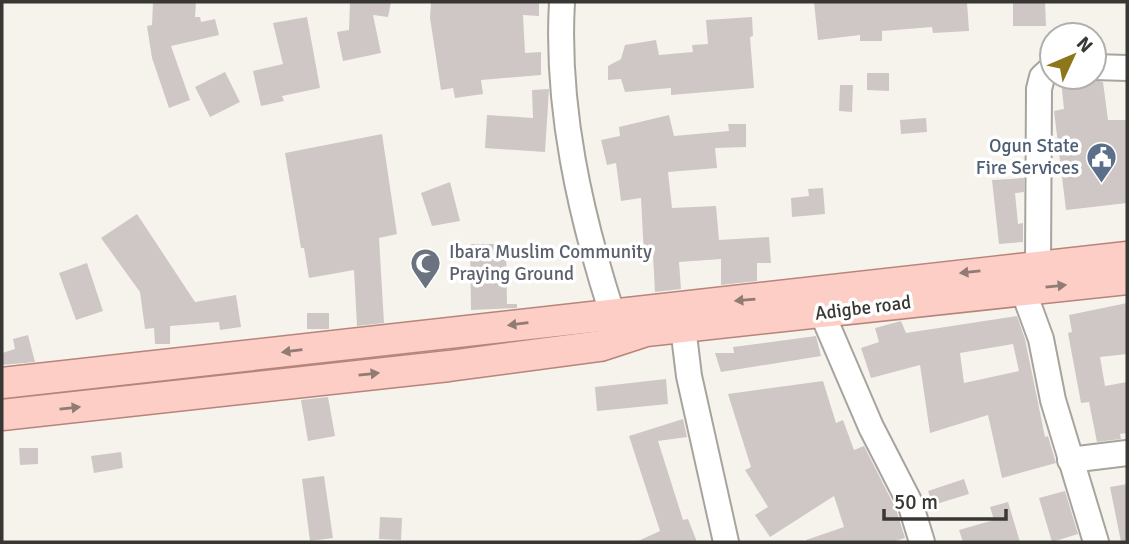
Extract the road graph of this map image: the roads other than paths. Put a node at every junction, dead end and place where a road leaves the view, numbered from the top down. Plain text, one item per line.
1 (562, 2) edge
2 (1108, 67) edge
3 (1127, 68) edge
4 (1039, 91) edge
5 (1127, 257) edge
6 (1030, 277) junction
7 (1127, 279) edge
8 (611, 313) junction
9 (822, 313) junction
10 (683, 327) junction
11 (2, 383) edge
12 (2, 415) edge
13 (1127, 453) edge
14 (1070, 460) junction
15 (726, 542) edge
16 (922, 542) edge
17 (1096, 542) edge

1 - 8 street
2 - 3 street
4 - 6 street
5 - 6 main road, Adigbe road
6 -> 7 main road, Adigbe road
6 -> 8 main road
6 - 9 main road, Adigbe road
6 - 14 street
8 -> 11 main road
9 - 10 main road, Adigbe road
9 - 16 street
12 -> 10 main road, Adigbe road
10 - 15 street
13 - 14 street
14 - 17 street

